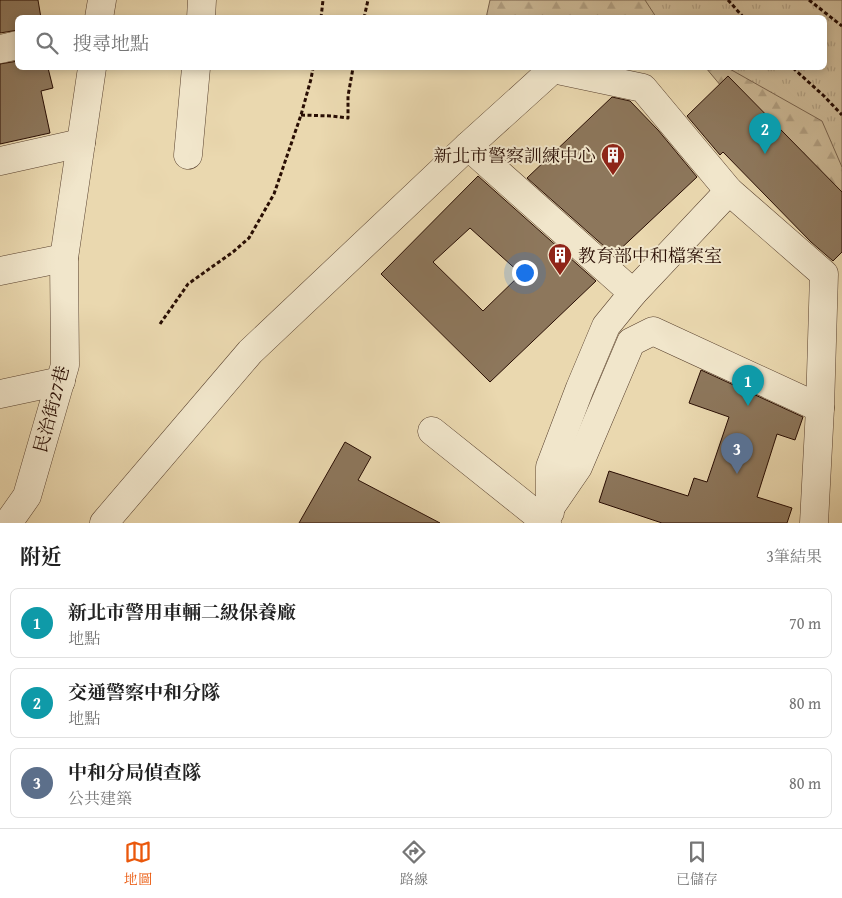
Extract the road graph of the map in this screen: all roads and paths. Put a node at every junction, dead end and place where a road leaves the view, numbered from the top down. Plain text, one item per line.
1 (102, 0) edge
2 (202, 0) edge
3 (323, 0) edge
4 (368, 0) edge
5 (728, 0) edge
6 (809, 0) edge
7 (100, 15) edge
8 (201, 15) edge
9 (321, 15) edge
10 (365, 15) edge
11 (741, 15) edge
12 (842, 26) edge
13 (15, 46) edge
14 (0, 49) edge
15 (92, 70) edge
16 (196, 70) edge
17 (313, 70) edge
18 (353, 70) edge
19 (552, 70) edge
20 (558, 70) edge
21 (796, 70) edge
22 (300, 115) junction
23 (842, 115) edge
24 (81, 144) junction
25 (468, 146) junction
26 (188, 156) dead end
27 (0, 160) edge
28 (729, 191) junction
29 (64, 258) junction
30 (0, 271) edge
31 (633, 293) junction
32 (160, 324) dead end
33 (61, 381) junction
34 (0, 394) edge
35 (820, 408) junction
36 (432, 432) dead end
37 (549, 518) edge
38 (8, 523) edge
39 (104, 523) edge
40 (814, 523) edge

1 - 7 street
2 - 8 street
3 - 9 path
4 - 10 path
5 - 11 path
6 - 12 path
13 - 14 street
15 - 24 street, 民治街27巷
16 - 26 street
17 - 22 path
18 - 22 path
19 - 25 street
20 - 28 street
21 - 23 path
22 - 32 path
24 - 27 street
24 - 29 street, 民治街27巷
25 - 31 street
25 - 39 street
28 - 31 street
28 - 35 street
29 - 30 street
29 - 33 street, 民治街27巷
31 - 37 street
33 - 34 street
33 - 38 street, 民治街27巷
35 - 37 street
35 - 40 street
36 - 37 street

